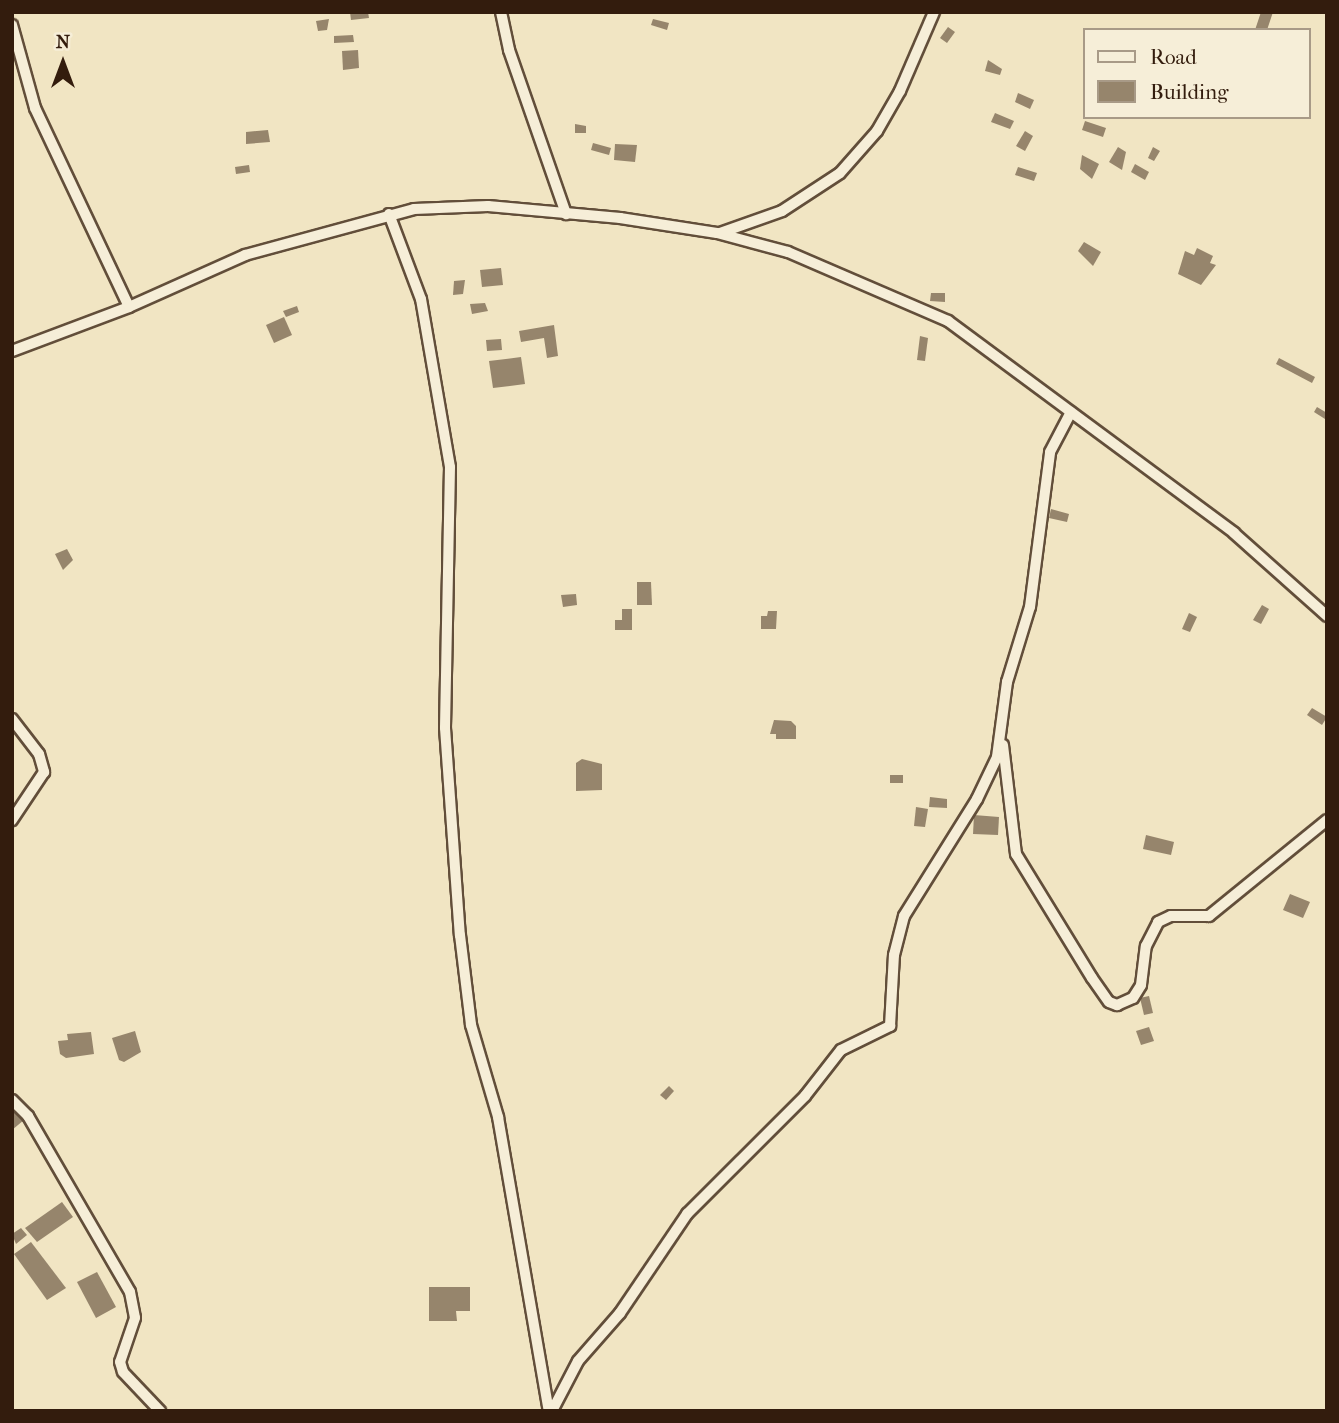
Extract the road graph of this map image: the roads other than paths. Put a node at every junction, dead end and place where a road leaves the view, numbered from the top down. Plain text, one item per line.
1 (501, 12) edge
2 (934, 12) edge
3 (12, 25) edge
4 (389, 214) junction
5 (566, 214) junction
6 (717, 233) junction
7 (129, 307) junction
8 (12, 351) edge
9 (1071, 412) junction
10 (1327, 616) edge
11 (12, 719) edge
12 (1002, 739) junction
13 (12, 820) edge
14 (1327, 820) edge
15 (12, 1100) edge
16 (160, 1411) edge
17 (551, 1411) edge

1 - 5 street
2 - 6 street
3 - 7 street
4 - 5 street
4 - 7 street
4 - 17 street
5 - 6 street
6 - 9 street
7 - 8 street
9 - 10 street
9 - 12 street
11 - 13 street
12 - 14 street
12 - 17 street
15 - 16 street

